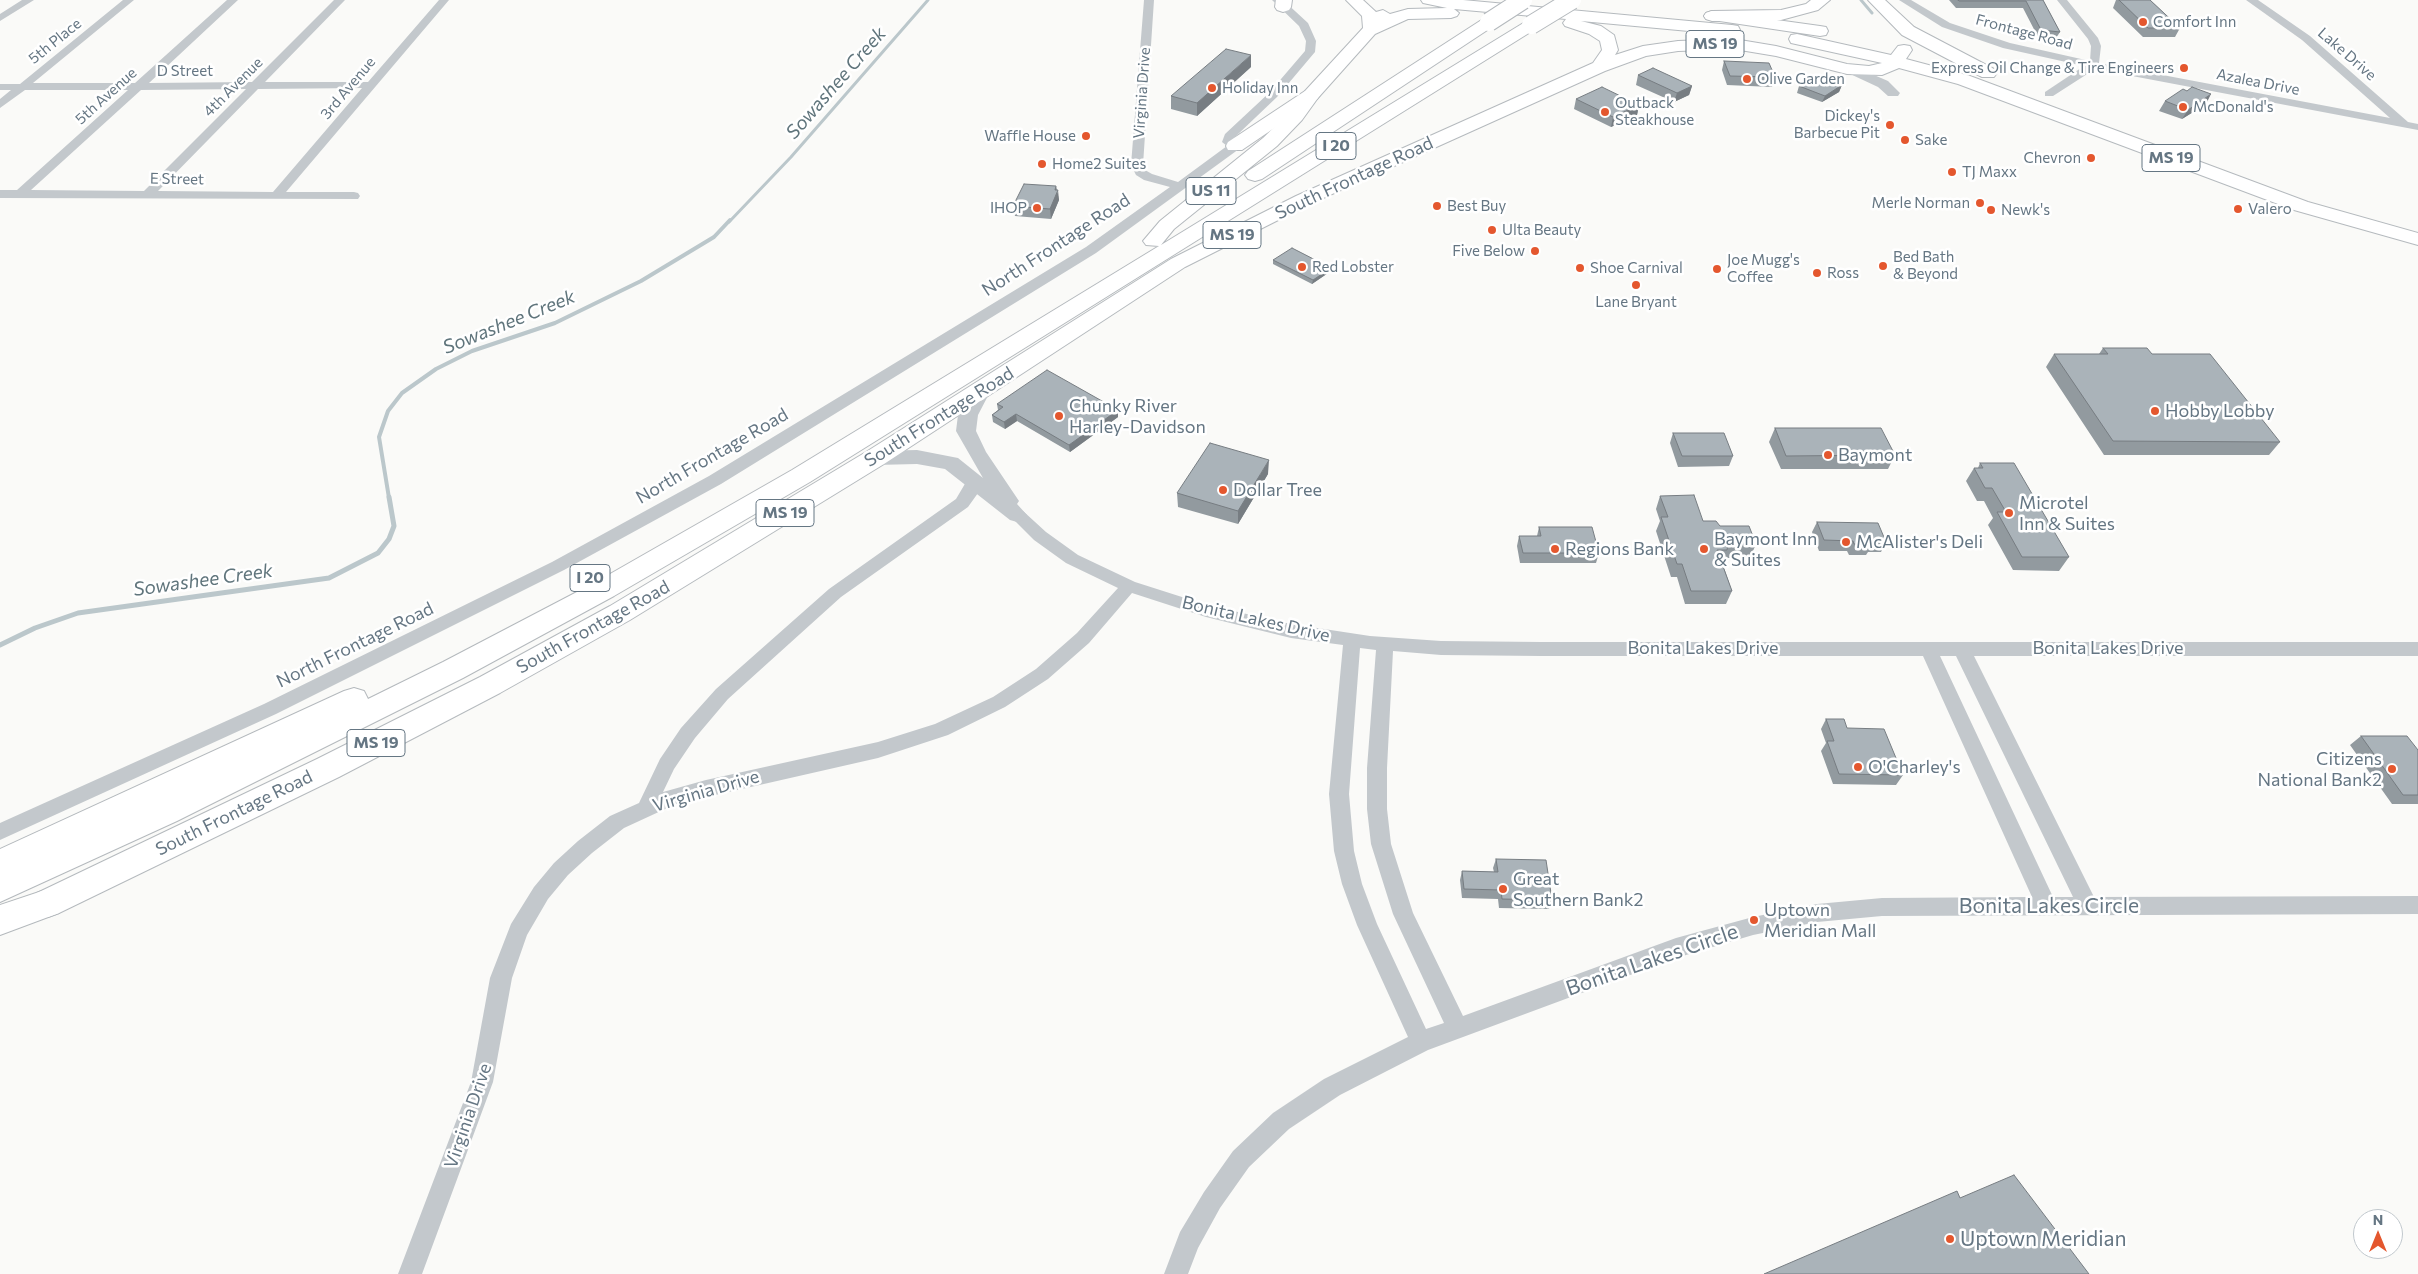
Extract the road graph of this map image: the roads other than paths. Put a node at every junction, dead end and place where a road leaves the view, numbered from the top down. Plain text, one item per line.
1 (29, 0) edge
2 (130, 0) edge
3 (233, 0) edge
4 (340, 0) edge
5 (444, 0) edge
6 (1149, 0) edge
7 (1354, 0) edge
8 (1396, 0) edge
9 (1429, 0) edge
10 (1523, 0) edge
11 (1529, 0) edge
12 (1572, 0) edge
13 (1822, 0) edge
14 (1876, 0) edge
15 (1904, 0) edge
16 (2062, 0) edge
17 (2251, 0) edge
18 (1281, 2) edge
19 (2, 15) edge
20 (1712, 16) junction
21 (1371, 30) junction
22 (1908, 31) junction
23 (1900, 55) junction
24 (2093, 65) junction
25 (1599, 67) junction
26 (1853, 70) junction
27 (1988, 73) junction
28 (370, 85) junction
29 (0, 86) edge
30 (23, 86) junction
31 (139, 86) junction
32 (255, 86) junction
33 (1893, 93) dead end
34 (2049, 94) junction
35 (1311, 95) junction
36 (0, 105) edge
37 (2405, 125) junction
38 (2418, 127) edge
39 (2418, 135) edge
40 (1235, 146) junction
41 (1180, 186) junction
42 (0, 194) edge
43 (21, 194) junction
44 (147, 195) junction
45 (276, 196) junction
46 (354, 196) dead end
47 (2418, 220) edge
48 (2418, 239) edge
49 (1153, 241) junction
50 (982, 390) junction
51 (876, 458) junction
52 (975, 481) junction
53 (1017, 514) junction
54 (1129, 586) junction
55 (1352, 640) junction
56 (1384, 644) junction
57 (1928, 648) junction
58 (1961, 648) junction
59 (2418, 649) edge
60 (646, 808) junction
61 (0, 832) edge
62 (0, 864) edge
63 (0, 888) edge
64 (48, 903) junction
65 (2046, 905) junction
66 (2087, 905) junction
67 (2418, 905) edge
68 (0, 920) edge
69 (0, 925) edge
70 (1457, 1028) junction
71 (1421, 1042) junction
72 (410, 1274) edge
73 (1176, 1274) edge

1 - 19 street
2 - 30 street, 5th Place
3 - 31 street, 5th Avenue
4 - 32 street, 4th Avenue
5 - 28 street, 3rd Avenue
6 - 41 street, Virginia Drive
7 - 21 main road
8 - 21 main road
9 - 23 main road
10 - 49 main road, I 20, bridge
11 - 20 main road
12 - 63 main road, I 20, bridge
13 - 20 main road
14 - 22 main road
15 - 24 street, Frontage Road
16 - 24 street
17 - 37 street, Lake Drive
18 - 40 street
20 - 23 main road, MS 19
21 - 25 main road
21 - 35 main road, US 11
22 - 23 main road
22 - 27 main road
23 - 26 main road, South Frontage Road / MS 19
23 - 27 main road, MS 19
23 - 48 main road, MS 19
24 - 34 street, Frontage Road
24 - 37 street, Azalea Drive
25 - 26 main road, South Frontage Road / MS 19
25 - 50 main road, South Frontage Road / MS 19
26 - 33 street
27 - 34 main road, MS 19
28 - 32 street, D Street
28 - 45 street, 3rd Avenue
29 - 30 street, D Street
30 - 31 street, D Street
30 - 36 street, 5th Place
31 - 32 street, D Street
31 - 43 street, 5th Avenue
32 - 44 street, 4th Avenue
34 - 47 main road, MS 19
35 - 40 main road
35 - 49 main road, US 11
37 - 38 street, Azalea Drive
37 - 39 street, Lake Drive
40 - 41 street, North Frontage Road
41 - 61 street, North Frontage Road
42 - 43 street, E Street
43 - 44 street, E Street
44 - 45 street, E Street
45 - 46 street, E Street
49 - 62 main road, I 20
50 - 51 main road, South Frontage Road / MS 19
50 - 53 street
51 - 52 street
51 - 64 main road, South Frontage Road / MS 19
52 - 53 street
52 - 60 street
53 - 54 street, Bonita Lakes Drive
54 - 55 street, Bonita Lakes Drive
54 - 60 street, Virginia Drive
55 - 56 street, Bonita Lakes Drive
55 - 71 street
56 - 57 street, Bonita Lakes Drive
56 - 70 street
57 - 58 street, Bonita Lakes Drive
57 - 65 street
58 - 59 street, Bonita Lakes Drive
58 - 66 street
60 - 72 street, Virginia Drive
64 - 68 main road, MS 19
64 - 69 street, South Frontage Road
65 - 66 street, Bonita Lakes Circle
65 - 70 street, Bonita Lakes Circle
66 - 67 street, Bonita Lakes Circle
70 - 71 street, Bonita Lakes Circle
71 - 73 street, Bonita Lakes Circle

